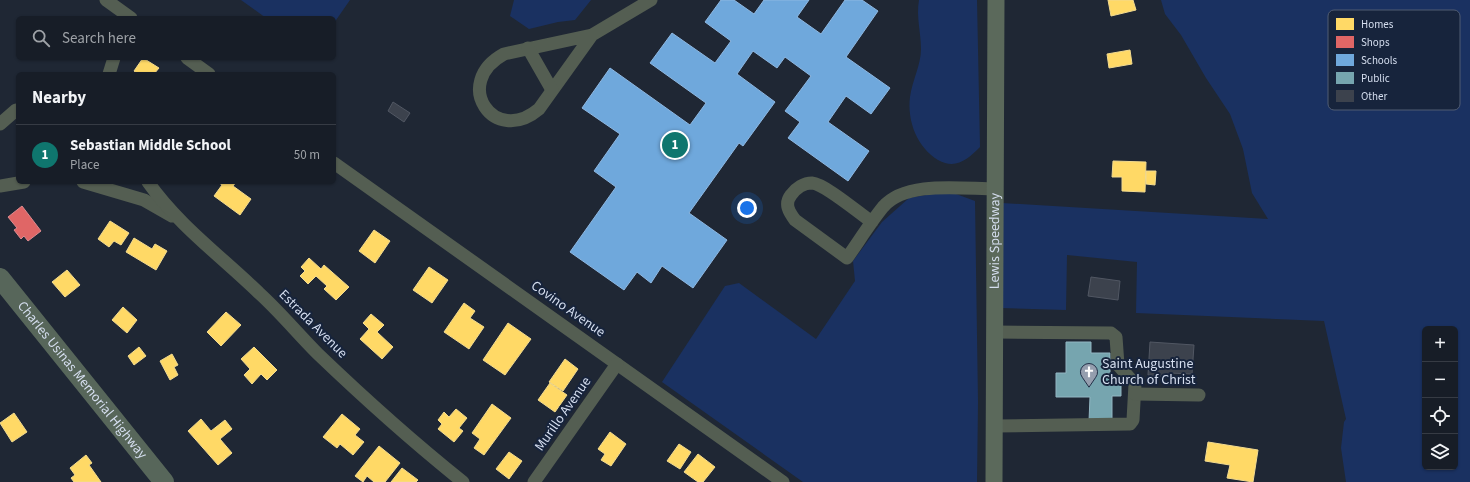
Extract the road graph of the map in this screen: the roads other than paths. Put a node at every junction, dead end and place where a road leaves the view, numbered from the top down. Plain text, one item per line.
1 (106, 0) edge
2 (651, 0) edge
3 (996, 0) edge
4 (128, 16) edge
5 (592, 35) junction
6 (528, 48) junction
7 (113, 60) edge
8 (190, 60) edge
9 (110, 72) edge
10 (206, 72) edge
11 (552, 90) junction
12 (16, 110) edge
13 (0, 124) edge
14 (336, 164) edge
15 (16, 183) edge
16 (89, 184) edge
17 (150, 184) edge
18 (0, 186) edge
19 (996, 189) junction
20 (182, 222) junction
21 (872, 222) junction
22 (0, 278) edge
23 (994, 332) junction
24 (617, 364) junction
25 (1135, 394) junction
26 (1199, 395) dead end
27 (995, 426) junction
28 (164, 482) edge
29 (463, 482) edge
30 (534, 482) edge
31 (783, 482) edge
32 (994, 482) edge

1 - 4 street
2 - 5 street
3 - 19 main road, Lewis Speedway
5 - 6 street
5 - 11 street
6 - 11 street
6 - 11 street
7 - 9 street
8 - 10 street
12 - 13 street
14 - 24 street, Covino Avenue
15 - 18 street
16 - 20 street
17 - 20 street, Estrada Avenue
19 - 21 street
19 - 23 main road, Lewis Speedway
20 - 29 street, Estrada Avenue
21 - 21 street
22 - 28 highway, Charles Usinas Memorial Highway
23 - 25 street
23 - 27 main road, Lewis Speedway
24 - 30 street, Murillo Avenue
24 - 31 street, Covino Avenue
25 - 26 street
25 - 27 street
27 - 32 main road, Lewis Speedway

